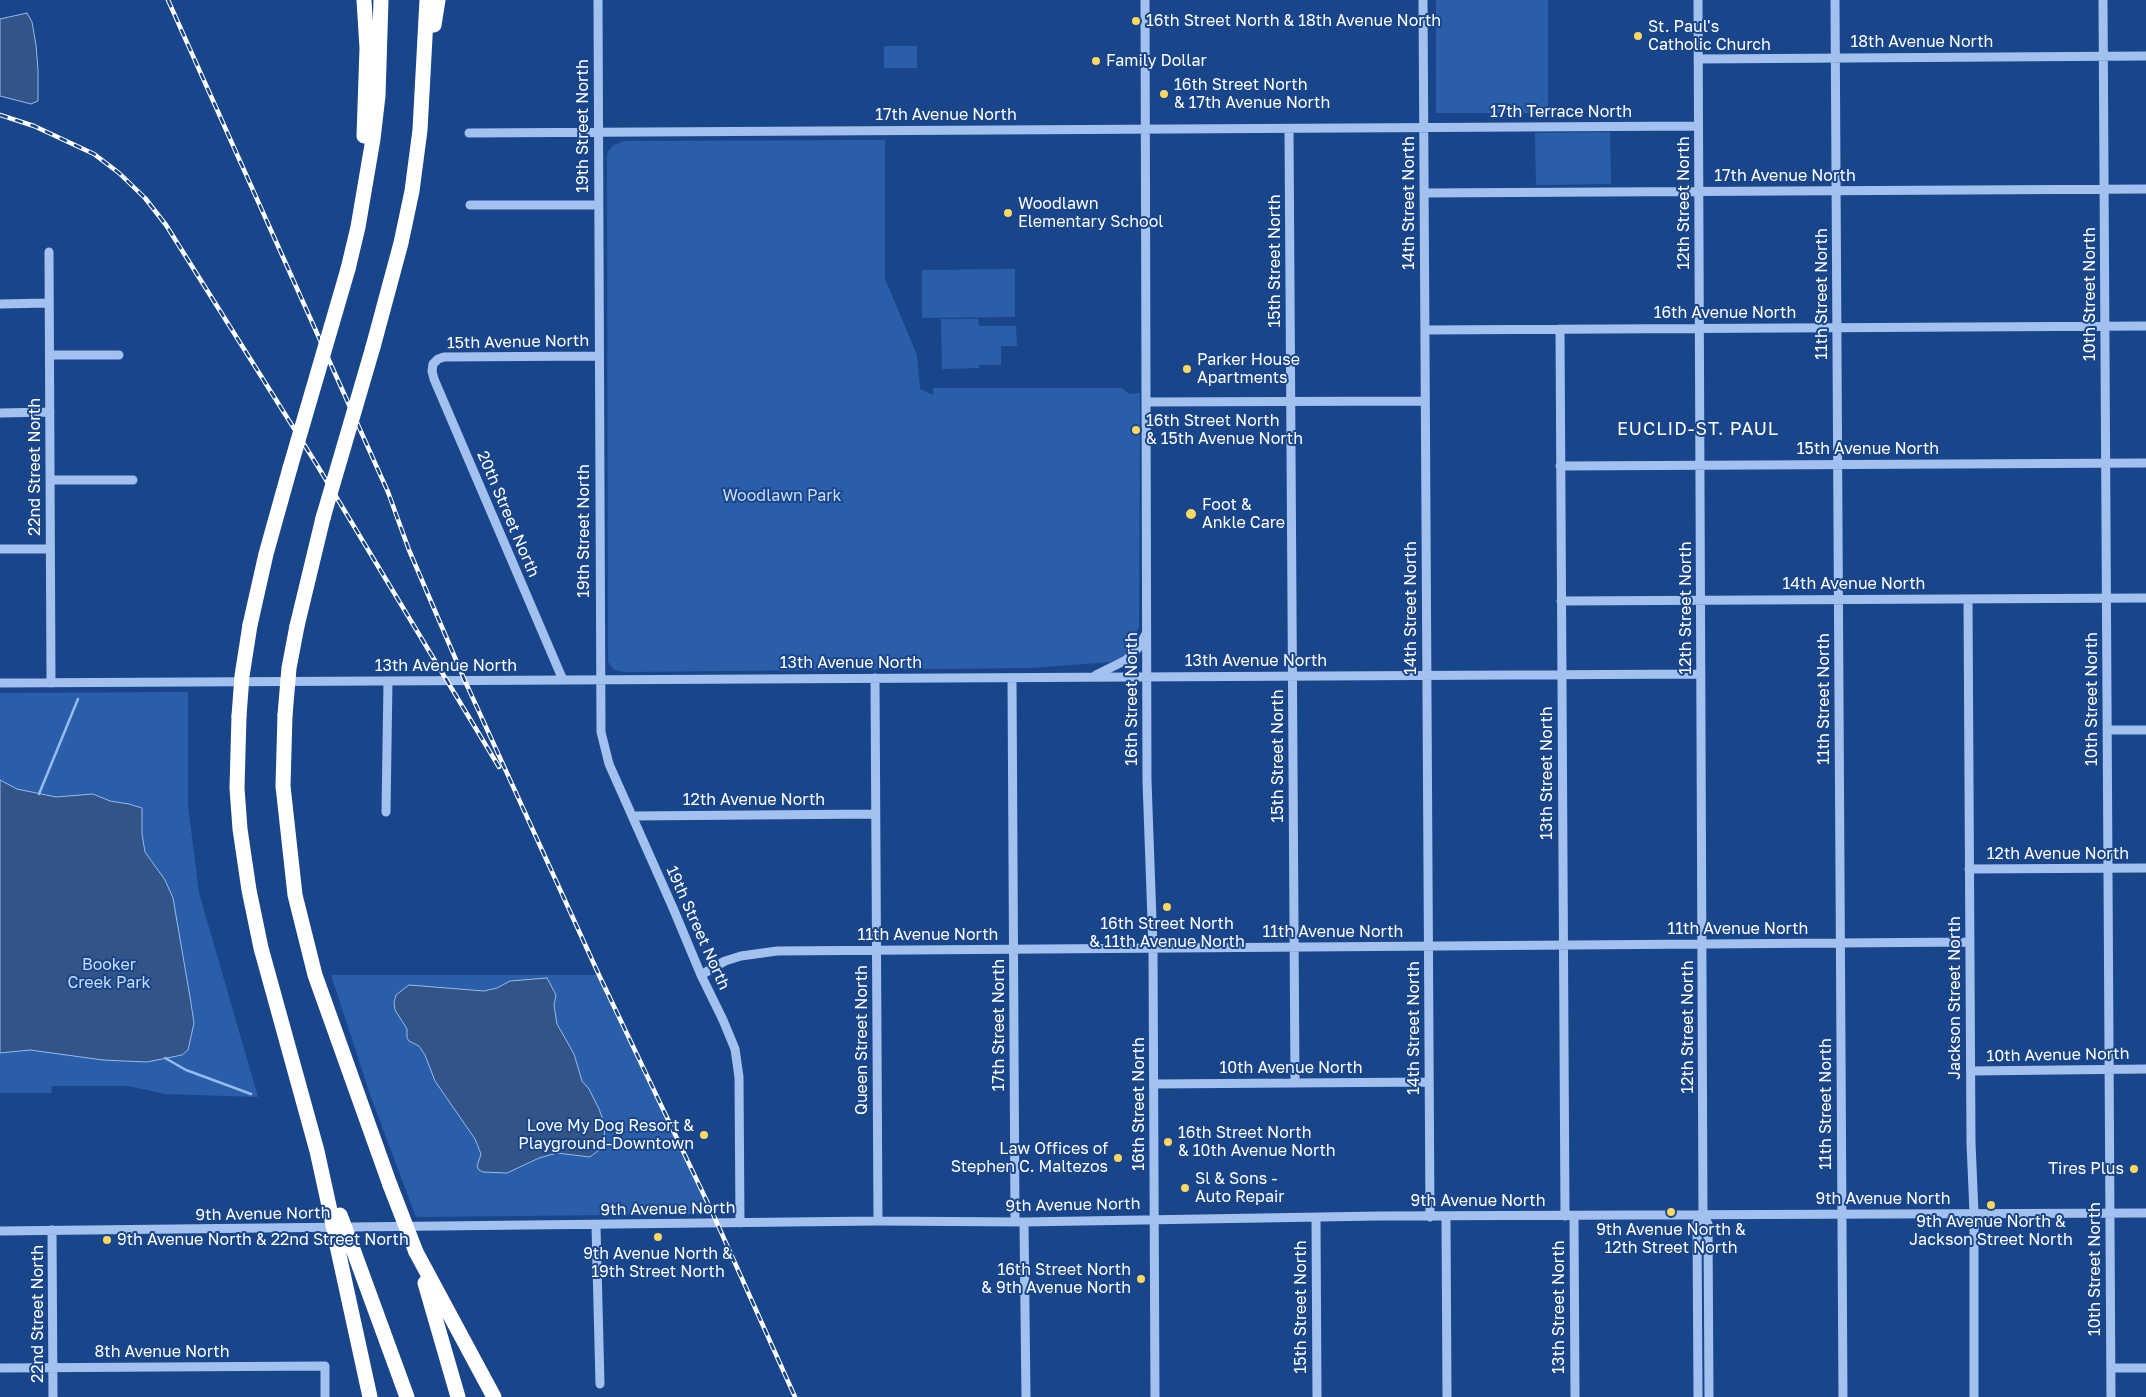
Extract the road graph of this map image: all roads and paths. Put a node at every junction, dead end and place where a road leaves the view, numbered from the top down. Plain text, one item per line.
1 (364, 0) edge
2 (382, 0) edge
3 (427, 0) edge
4 (438, 0) edge
5 (598, 0) edge
6 (1145, 0) edge
7 (1423, 0) edge
8 (1698, 0) edge
9 (1835, 0) edge
10 (2103, 0) edge
11 (2103, 56) junction
12 (2146, 56) edge
13 (1698, 58) junction
14 (1835, 58) junction
15 (423, 83) junction
16 (1698, 126) junction
17 (1289, 128) junction
18 (1424, 128) junction
19 (1145, 130) junction
20 (598, 132) junction
21 (469, 133) dead end
22 (2146, 189) edge
23 (2104, 190) junction
24 (1836, 191) junction
25 (1699, 192) junction
26 (1424, 194) junction
27 (470, 205) dead end
28 (598, 206) junction
29 (358, 227) junction
30 (50, 252) dead end
31 (48, 303) junction
32 (0, 304) edge
33 (2105, 326) junction
34 (2146, 326) edge
35 (1699, 328) junction
36 (1837, 328) junction
37 (1560, 329) junction
38 (1425, 330) junction
39 (50, 355) junction
40 (119, 355) dead end
41 (598, 356) junction
42 (438, 359) joint
43 (1291, 401) junction
44 (1425, 401) junction
45 (1146, 402) junction
46 (50, 412) junction
47 (0, 413) edge
48 (2146, 462) edge
49 (2106, 463) junction
50 (1838, 464) junction
51 (1700, 465) junction
52 (1560, 466) junction
53 (50, 480) junction
54 (133, 480) dead end
55 (0, 549) edge
56 (50, 549) junction
57 (2106, 598) junction
58 (2146, 598) edge
59 (1968, 599) junction
60 (1701, 600) junction
61 (1838, 600) junction
62 (1561, 601) junction
63 (1147, 631) junction
64 (1701, 674) junction
65 (1427, 675) junction
66 (1562, 675) junction
67 (1292, 676) junction
68 (1093, 677) junction
69 (1147, 677) junction
70 (874, 678) junction
71 (1012, 678) junction
72 (562, 680) junction
73 (600, 680) junction
74 (388, 681) junction
75 (0, 683) edge
76 (50, 683) junction
77 (2107, 730) junction
78 (2146, 730) edge
79 (386, 812) dead end
80 (875, 814) junction
81 (632, 816) junction
82 (2146, 868) edge
83 (2108, 869) junction
84 (1970, 870) junction
85 (1970, 942) junction
86 (1840, 943) junction
87 (1703, 944) junction
88 (1563, 945) junction
89 (1428, 946) junction
90 (1294, 947) junction
91 (1153, 948) junction
92 (1014, 950) junction
93 (876, 951) junction
94 (700, 975) junction
95 (2109, 1070) junction
96 (2146, 1070) edge
97 (1970, 1071) junction
98 (1429, 1082) junction
99 (1295, 1083) junction
100 (1154, 1084) junction
101 (2110, 1213) junction
102 (2146, 1213) edge
103 (1842, 1214) junction
104 (1974, 1214) junction
105 (1703, 1215) junction
106 (1569, 1216) junction
107 (1430, 1217) junction
108 (1446, 1217) junction
109 (1154, 1218) junction
110 (1316, 1218) junction
111 (878, 1222) junction
112 (1020, 1222) junction
113 (740, 1223) junction
114 (596, 1226) junction
115 (52, 1230) junction
116 (0, 1231) edge
117 (343, 1241) junction
118 (416, 1252) junction
119 (0, 1368) edge
120 (53, 1368) junction
121 (2111, 1368) junction
122 (2146, 1368) edge
123 (600, 1384) dead end
124 (54, 1397) edge
125 (325, 1397) edge
126 (370, 1397) edge
127 (407, 1397) edge
128 (458, 1397) edge
129 (494, 1397) edge
130 (1026, 1397) edge
131 (1156, 1397) edge
132 (1317, 1397) edge
133 (1447, 1397) edge
134 (1575, 1397) edge
135 (1698, 1397) edge
136 (1709, 1397) edge
137 (1843, 1397) edge
138 (1974, 1397) edge
139 (2111, 1397) edge

1 - 29 highway
2 - 29 highway
3 - 15 highway
4 - 15 highway
5 - 20 street, 19th Street North
6 - 19 street, 16th Street North
7 - 18 street, 14th Street North
8 - 13 street, 12th Street North
9 - 14 street, 11th Street North
10 - 11 street, 10th Street North
11 - 12 street, 18th Avenue North
11 - 14 street, 18th Avenue North
11 - 23 street, 10th Street North
13 - 14 street, 18th Avenue North
13 - 16 street, 12th Street North
14 - 24 street, 11th Street North
15 - 118 highway, bridge
16 - 18 street, 17th Terrace North
16 - 25 street, 12th Street North
17 - 18 street, 17th Avenue North
17 - 19 street, 17th Avenue North
17 - 43 street, 15th Street North
18 - 26 street, 14th Street North
19 - 20 street, 17th Avenue North
19 - 45 street, 16th Street North
20 - 21 street, 17th Avenue North
20 - 28 street, 19th Street North
22 - 23 street, 17th Avenue North
23 - 24 street, 17th Avenue North
23 - 33 street, 10th Street North
24 - 25 street, 17th Avenue North
24 - 36 street, 11th Street North
25 - 26 street, 17th Avenue North
25 - 35 street, 12th Street North
26 - 38 street, 14th Street North
27 - 28 street
28 - 41 street, 19th Street North
29 - 117 highway, bridge
30 - 31 street, 22nd Street North
31 - 32 street
31 - 39 street, 22nd Street North
33 - 34 street, 16th Avenue North
33 - 36 street, 16th Avenue North
33 - 49 street, 10th Street North
35 - 36 street, 16th Avenue North
35 - 37 street, 16th Avenue North
35 - 51 street, 12th Street North
36 - 50 street, 11th Street North
37 - 38 street, 16th Avenue North
37 - 52 street, 13th Street North
38 - 44 street, 14th Street North
39 - 40 street
39 - 46 street, 22nd Street North
41 - 42 street, 15th Avenue North
41 - 73 street, 19th Street North
42 - 72 street, 20th Street North
43 - 44 street
43 - 45 street
43 - 67 street, 15th Street North
44 - 65 street, 14th Street North
45 - 63 street, 16th Street North
46 - 47 street
46 - 53 street, 22nd Street North
48 - 49 street, 15th Avenue North
49 - 50 street, 15th Avenue North
49 - 57 street, 10th Street North
50 - 51 street, 15th Avenue North
50 - 61 street, 11th Street North
51 - 52 street, 15th Avenue North
51 - 60 street, 12th Street North
52 - 62 street, 13th Street North
53 - 54 street
53 - 56 street, 22nd Street North
55 - 56 street
56 - 76 street, 22nd Street North
57 - 58 street, 14th Avenue North
57 - 59 street, 14th Avenue North
57 - 77 street, 10th Street North
59 - 61 street, 14th Avenue North
59 - 84 street, Jackson Street North
60 - 61 street, 14th Avenue North
60 - 62 street, 14th Avenue North
60 - 64 street, 12th Street North
61 - 86 street, 11th Street North
62 - 66 street, 13th Street North
63 - 68 street
63 - 69 street, 16th Street North
64 - 66 street, 13th Avenue North
64 - 87 street, 12th Street North
65 - 66 street, 13th Avenue North
65 - 67 street, 13th Avenue North
65 - 89 street, 14th Street North
66 - 88 street, 13th Street North
67 - 69 street, 13th Avenue North
67 - 90 street, 15th Street North
68 - 69 street, 13th Avenue North
68 - 71 street, 13th Avenue North
69 - 91 street, 16th Street North
70 - 71 street, 13th Avenue North
70 - 73 street, 13th Avenue North
70 - 80 street, Queen Street North
71 - 92 street, 17th Street North
72 - 73 street, 13th Avenue North
72 - 74 street, 13th Avenue North
73 - 81 street, 19th Street North
74 - 76 street, 13th Avenue North
74 - 79 street
75 - 76 street, 13th Avenue North
77 - 78 street
77 - 83 street, 10th Street North
80 - 81 street, 12th Avenue North
80 - 93 street, Queen Street North
81 - 94 street, 19th Street North
82 - 83 street, 12th Avenue North
83 - 84 street, 12th Avenue North
83 - 95 street, 10th Street North
84 - 85 street, Jackson Street North
85 - 86 street, 11th Avenue North
85 - 97 street, Jackson Street North
86 - 87 street, 11th Avenue North
86 - 103 street, 11th Street North
87 - 88 street, 11th Avenue North
87 - 105 street, 12th Street North
88 - 89 street, 11th Avenue North
88 - 106 street, 13th Street North
89 - 90 street, 11th Avenue North
89 - 98 street, 14th Street North
90 - 91 street, 11th Avenue North
90 - 99 street, 15th Street North
91 - 92 street, 11th Avenue North
91 - 100 street, 16th Street North
92 - 93 street, 11th Avenue North
92 - 112 street, 17th Street North
93 - 94 street, 11th Avenue North
93 - 111 street, Queen Street North
94 - 113 street, 19th Street North
95 - 96 street, 10th Avenue North
95 - 97 street, 10th Avenue North
95 - 101 street, 10th Street North
97 - 104 street, Jackson Street North
98 - 99 street, 10th Avenue North
98 - 107 street, 14th Street North
99 - 100 street, 10th Avenue North
100 - 109 street, 16th Street North
101 - 102 street, 9th Avenue North
101 - 104 street, 9th Avenue North
101 - 121 street, 10th Street North
103 - 104 street, 9th Avenue North
103 - 105 street, 9th Avenue North
103 - 137 street, 11th Street North
104 - 138 street, Jackson Street North
105 - 106 street, 9th Avenue North
105 - 135 street, 12th Street North
105 - 136 street, 12th Street North
106 - 108 street, 9th Avenue North
106 - 134 street, 13th Street North
107 - 108 street, 9th Avenue North
107 - 110 street, 9th Avenue North
108 - 133 street
109 - 110 street, 9th Avenue North
109 - 112 street, 9th Avenue North
109 - 131 street, 16th Street North
110 - 132 street, 15th Street North
111 - 112 street, 9th Avenue North
111 - 113 street, 9th Avenue North
112 - 130 street, 17th Street North
113 - 114 street, 9th Avenue North
114 - 115 street, 9th Avenue North
114 - 123 street
115 - 116 street, 9th Avenue North
115 - 120 street, 22nd Street North
117 - 126 highway
117 - 127 highway
118 - 128 highway
118 - 129 highway
119 - 120 street, 8th Avenue North
120 - 124 street, 22nd Street North
120 - 125 street, 8th Avenue North
121 - 122 street
121 - 139 street, 10th Street North

